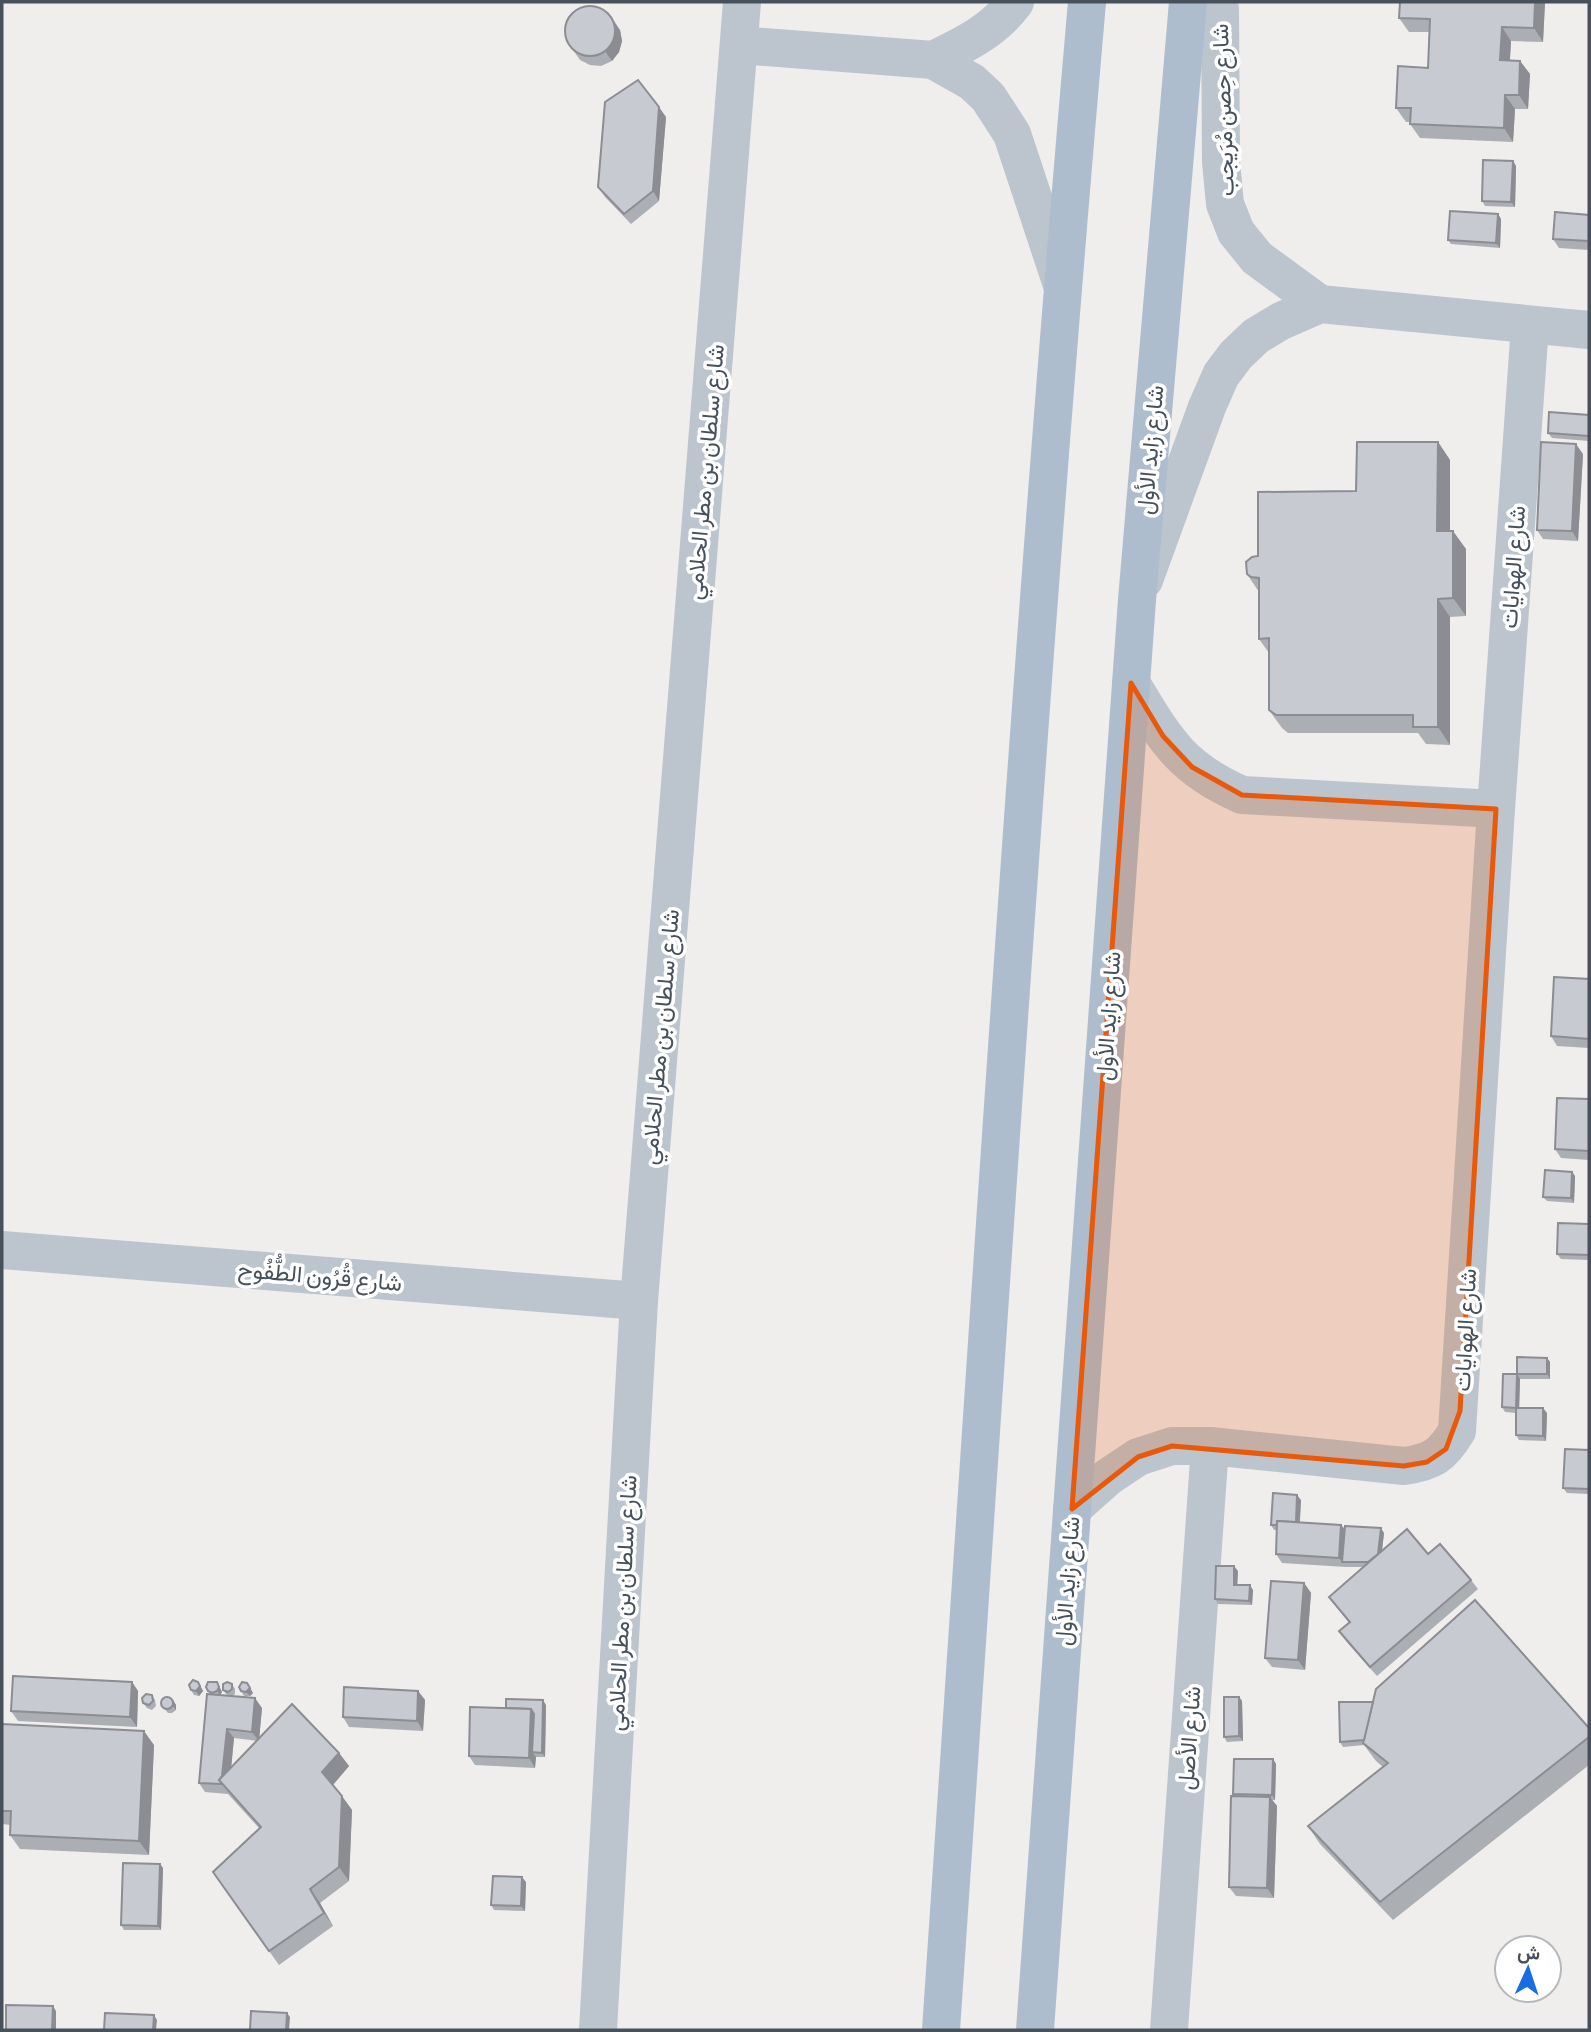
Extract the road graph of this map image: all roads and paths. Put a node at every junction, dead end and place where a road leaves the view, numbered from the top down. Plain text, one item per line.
1 (742, 2) edge
2 (1015, 2) edge
3 (1087, 2) edge
4 (1188, 2) edge
5 (1218, 2) edge
6 (739, 45) junction
7 (933, 60) junction
8 (1062, 285) junction
9 (1320, 304) junction
10 (1530, 325) junction
11 (1589, 330) edge
12 (1137, 600) junction
13 (1131, 683) junction
14 (1496, 809) junction
15 (2, 1250) edge
16 (639, 1301) junction
17 (1210, 1446) junction
18 (1072, 1508) junction
19 (598, 2030) edge
20 (941, 2030) edge
21 (1035, 2030) edge
22 (1169, 2030) edge

1 - 6 street, شارع سلطان بن مطر الحلامي
2 - 7 street
3 - 8 main road
4 - 12 main road, شارع زايد الأول
5 - 9 street, شارع حِصن مُرَيجب
6 - 7 street
6 - 16 street, شارع سلطان بن مطر الحلامي
7 - 8 street
8 - 20 main road
9 - 10 street
9 - 12 street
10 - 11 street
10 - 14 street, شارع الهوايات
12 - 13 main road, شارع زايد الأول
13 - 14 street
13 - 18 main road, شارع زايد الأول
14 - 17 street, شارع الهوايات
15 - 16 street, شارع قُرُون الطُّفُوح
16 - 19 street, شارع سلطان بن مطر الحلامي
17 - 18 street, شارع الهوايات
17 - 22 street, شارع الأصل
18 - 21 main road, شارع زايد الأول

